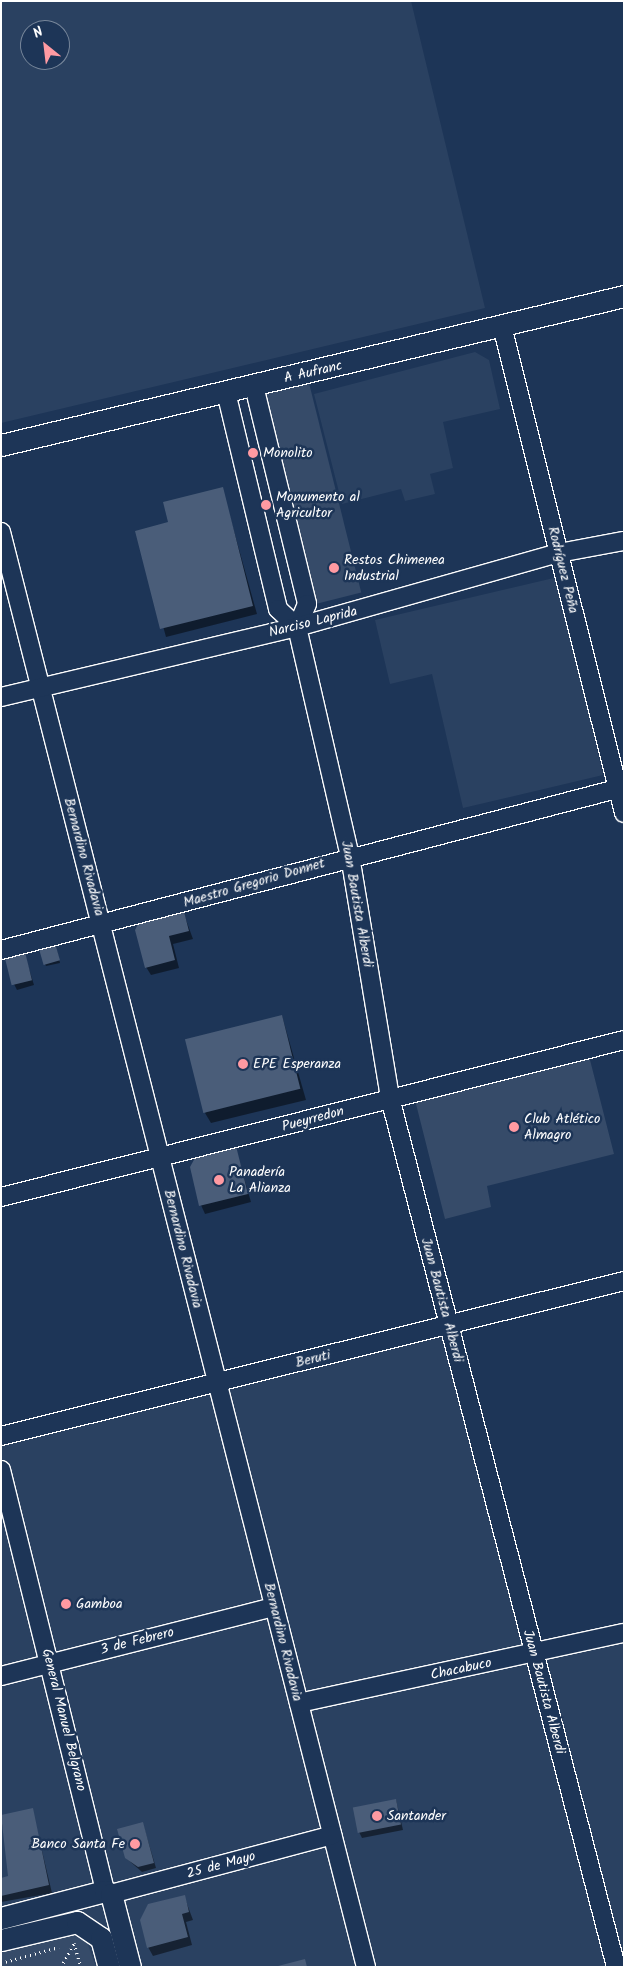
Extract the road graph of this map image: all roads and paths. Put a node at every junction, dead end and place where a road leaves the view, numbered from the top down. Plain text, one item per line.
1 (624, 296) edge
2 (502, 326) junction
3 (254, 386) junction
4 (226, 392) junction
5 (1, 445) edge
6 (1, 532) edge
7 (624, 541) edge
8 (559, 553) junction
9 (297, 627) junction
10 (39, 687) junction
11 (1, 696) edge
12 (621, 788) edge
13 (624, 813) edge
14 (350, 856) junction
15 (102, 926) junction
16 (1, 950) edge
17 (624, 1040) edge
18 (390, 1098) junction
19 (160, 1158) junction
20 (1, 1197) edge
21 (624, 1281) edge
22 (449, 1324) junction
23 (217, 1383) junction
24 (1, 1436) edge
25 (1, 1470) edge
26 (274, 1607) junction
27 (624, 1633) edge
28 (534, 1654) junction
29 (51, 1663) junction
30 (1, 1676) edge
31 (299, 1703) junction
32 (332, 1835) junction
33 (108, 1892) junction
34 (1, 1918) edge
35 (90, 1928) junction
36 (1, 1940) edge
37 (74, 1943) junction
38 (1, 1962) edge
39 (61, 1967) edge
40 (81, 1967) edge
41 (109, 1967) edge
42 (130, 1967) edge
43 (366, 1967) edge
44 (616, 1967) edge

1 - 2 main road, A Aufranc
2 - 3 main road, A Aufranc
2 - 8 street, Rodríguez Peña
3 - 4 main road, A Aufranc
3 - 9 street
4 - 5 main road, A Aufranc
4 - 9 street
6 - 10 street, Bernardino Rivadavia
7 - 8 street, Narciso Laprida
8 - 9 street, Narciso Laprida
8 - 12 street, Rodríguez Peña
9 - 10 street, Narciso Laprida
9 - 14 street, Juan Bautista Alberdi
10 - 11 street, Narciso Laprida
10 - 15 street, Bernardino Rivadavia
12 - 13 street, Rodríguez Peña
12 - 14 street, Maestro Gregorio Donnet
14 - 15 street, Maestro Gregorio Donnet
14 - 18 street, Juan Bautista Alberdi
15 - 16 street, Maestro Gregorio Donnet
15 - 19 street, Bernardino Rivadavia
17 - 18 street, Pueyrredon
18 - 19 street, Pueyrredon
18 - 22 street, Juan Bautista Alberdi
19 - 20 street, Pueyrredon
19 - 23 street, Bernardino Rivadavia
21 - 22 street, Beruti
22 - 23 street, Beruti
22 - 28 street, Juan Bautista Alberdi
23 - 24 street, Beruti
23 - 26 street, Bernardino Rivadavia
25 - 29 street, General Manuel Belgrano
26 - 29 street, 3 de Febrero
26 - 31 street, Bernardino Rivadavia
27 - 28 street, Chacabuco
28 - 31 street, Chacabuco
28 - 44 street, Juan Bautista Alberdi
29 - 30 street, 3 de Febrero
29 - 33 street, General Manuel Belgrano
31 - 32 street, Bernardino Rivadavia
32 - 33 street, 25 de Mayo
32 - 43 street, Bernardino Rivadavia
33 - 34 main road, 25 de Mayo
33 - 42 main road, General Manuel Belgrano
35 - 36 main road
35 - 37 path
35 - 41 main road
37 - 38 path
37 - 39 path
37 - 40 path

